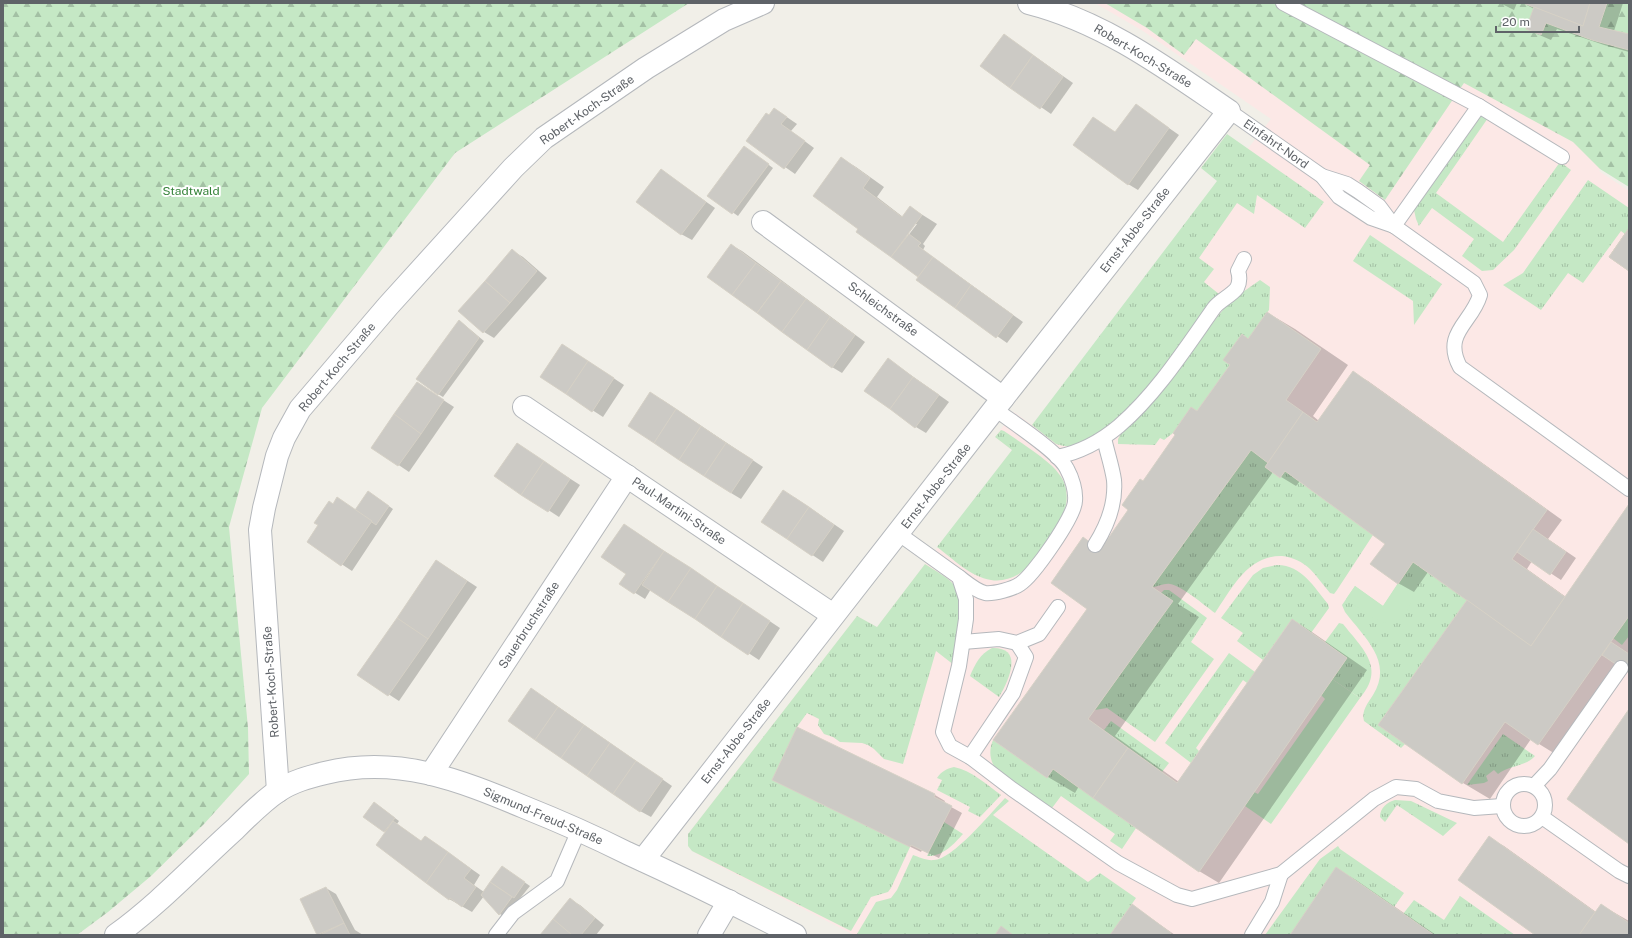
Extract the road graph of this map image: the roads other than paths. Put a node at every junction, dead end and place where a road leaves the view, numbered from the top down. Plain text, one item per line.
1 (763, 3) edge
2 (1029, 3) edge
3 (1283, 3) edge
4 (1479, 106) junction
5 (1229, 111) junction
6 (1562, 157) dead end
7 (763, 222) dead end
8 (1394, 226) junction
9 (1244, 259) dead end
10 (999, 404) junction
11 (524, 407) dead end
12 (1104, 438) junction
13 (1057, 457) junction
14 (627, 476) junction
15 (1629, 489) edge
16 (899, 534) junction
17 (1095, 545) dead end
18 (959, 577) junction
19 (1058, 607) dead end
20 (833, 615) junction
21 (963, 642) junction
22 (1017, 643) junction
23 (1621, 668) dead end
24 (970, 757) junction
25 (432, 774) junction
26 (1534, 786) junction
27 (278, 791) junction
28 (1502, 806) junction
29 (1542, 817) junction
30 (580, 830) junction
31 (643, 860) junction
32 (1282, 874) junction
33 (1629, 876) edge
34 (729, 901) junction
35 (116, 935) edge
36 (496, 935) edge
37 (709, 935) edge
38 (795, 935) edge
39 (1252, 935) edge

1 - 27 street, Robert-Koch-Straße
2 - 5 street, Robert-Koch-Straße
3 - 4 lane
4 - 6 lane
4 - 8 lane
5 - 8 lane, Einfahrt-Nord
5 - 10 street, Ernst-Abbe-Straße
7 - 10 street, Schleichstraße
8 - 15 lane, Einfahrt-Nord
9 - 12 lane
10 - 13 lane
10 - 16 street, Ernst-Abbe-Straße
11 - 14 street, Paul-Martini-Straße
12 - 13 lane
12 - 17 lane
13 - 18 lane
14 - 20 street, Paul-Martini-Straße
14 - 25 street, Sauerbruchstraße
16 - 18 lane
16 - 20 street, Ernst-Abbe-Straße
18 - 21 lane
19 - 22 lane
20 - 31 street, Ernst-Abbe-Straße
21 - 22 lane
21 - 24 lane
22 - 24 lane
23 - 26 lane
24 - 32 lane
25 - 27 street, Sigmund-Freud-Straße
25 - 30 street, Sigmund-Freud-Straße
26 - 28 lane
26 - 29 lane
27 - 35 street
28 - 29 lane
28 - 32 lane
29 - 33 lane
30 - 31 street, Sigmund-Freud-Straße
30 - 36 lane
31 - 34 street, Sigmund-Freud-Straße
32 - 39 lane
34 - 37 street
34 - 38 street, Sigmund-Freud-Straße

